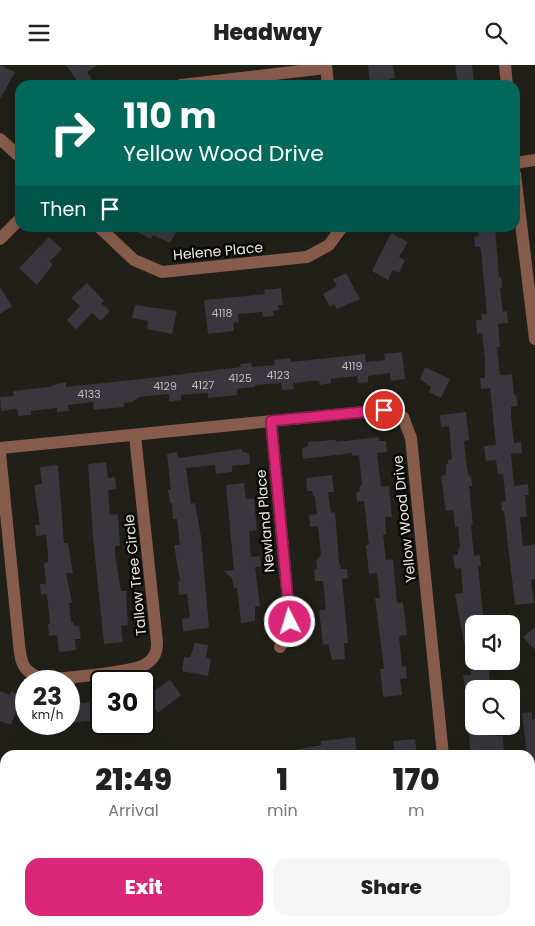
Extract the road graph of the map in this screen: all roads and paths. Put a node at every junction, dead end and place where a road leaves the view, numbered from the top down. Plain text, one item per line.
1 (505, 65) edge
2 (326, 67) edge
3 (221, 80) edge
4 (327, 80) edge
5 (506, 80) edge
6 (0, 139) edge
7 (15, 152) edge
8 (535, 160) edge
9 (520, 162) edge
10 (520, 215) edge
11 (15, 224) edge
12 (104, 232) edge
13 (338, 232) edge
14 (0, 239) edge
15 (535, 339) edge
16 (271, 421) junction
17 (135, 436) junction
18 (0, 449) edge
19 (0, 453) edge
20 (280, 647) dead end
21 (442, 750) edge

1 - 5 street
2 - 3 street
2 - 4 street
6 - 7 street
8 - 9 street
10 - 15 street
11 - 14 street
12 - 13 street, Helene Place
16 - 17 street, Yellow Wood Drive
16 - 20 street, Newland Place
16 - 21 street, Yellow Wood Drive
17 - 18 street, Yellow Wood Drive
17 - 19 street, Tallow Tree Circle

